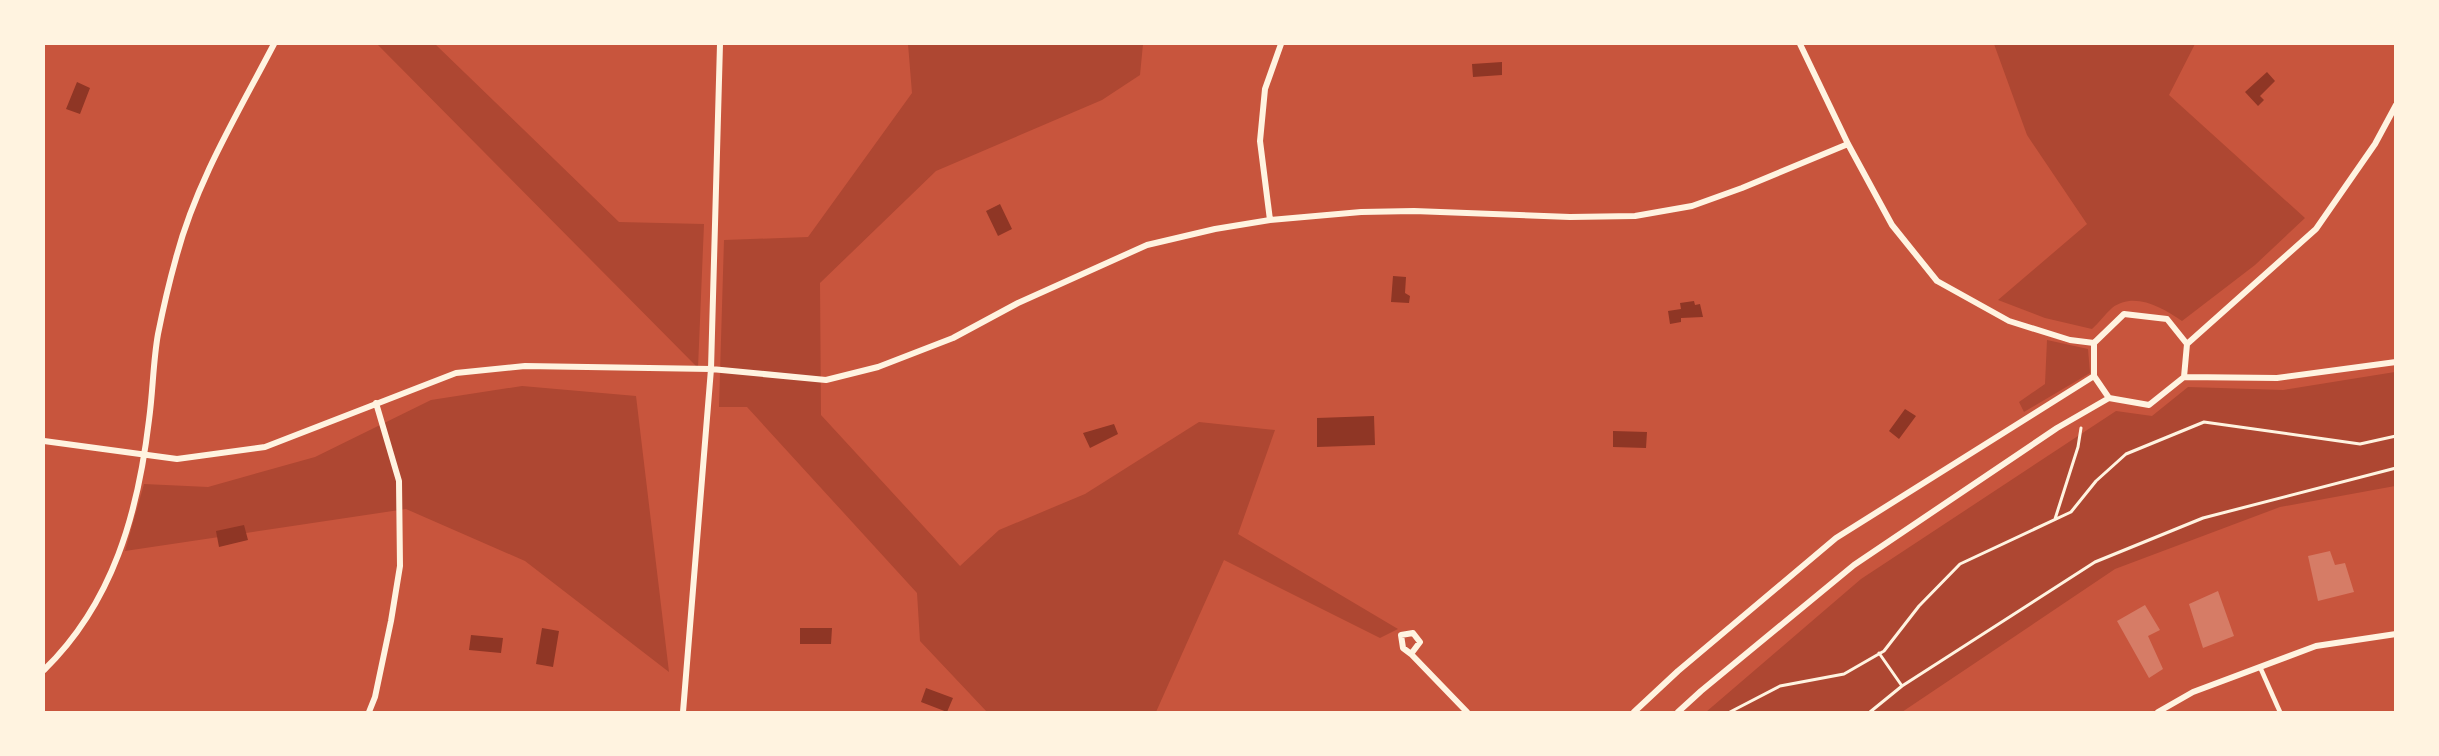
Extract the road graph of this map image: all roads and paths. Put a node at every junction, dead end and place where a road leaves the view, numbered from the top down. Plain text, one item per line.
1 (274, 44) edge
2 (720, 44) edge
3 (1281, 44) edge
4 (1800, 44) edge
5 (2396, 105) edge
6 (1848, 144) junction
7 (1270, 220) junction
8 (2094, 343) junction
9 (2187, 344) junction
10 (2396, 362) edge
11 (711, 369) junction
12 (2094, 376) junction
13 (2184, 377) junction
14 (2109, 398) junction
15 (376, 403) junction
16 (2081, 426) dead end
17 (2396, 435) edge
18 (44, 441) edge
19 (145, 455) junction
20 (2396, 468) edge
21 (2055, 519) junction
22 (2396, 634) edge
23 (1879, 653) junction
24 (1411, 654) dead end
25 (2260, 667) junction
26 (44, 670) edge
27 (1902, 686) junction
28 (369, 712) edge
29 (683, 712) edge
30 (1467, 712) edge
31 (1634, 712) edge
32 (1678, 712) edge
33 (1730, 712) edge
34 (1870, 712) edge
35 (2158, 712) edge
36 (2280, 712) edge

1 - 19 street
2 - 11 street
3 - 7 street
4 - 6 street
5 - 9 street
6 - 7 street
6 - 8 street
7 - 11 street
8 - 9 street
8 - 12 street
9 - 13 street
10 - 13 street
11 - 15 street
11 - 29 street
12 - 14 street
12 - 31 street
13 - 14 street
14 - 32 street
15 - 19 street
15 - 28 street
16 - 21 path
17 - 21 path
18 - 19 street
19 - 26 street
20 - 27 path
21 - 23 path
22 - 25 street
23 - 27 path
23 - 33 path
24 - 30 street
25 - 35 street
25 - 36 lane
27 - 34 path

